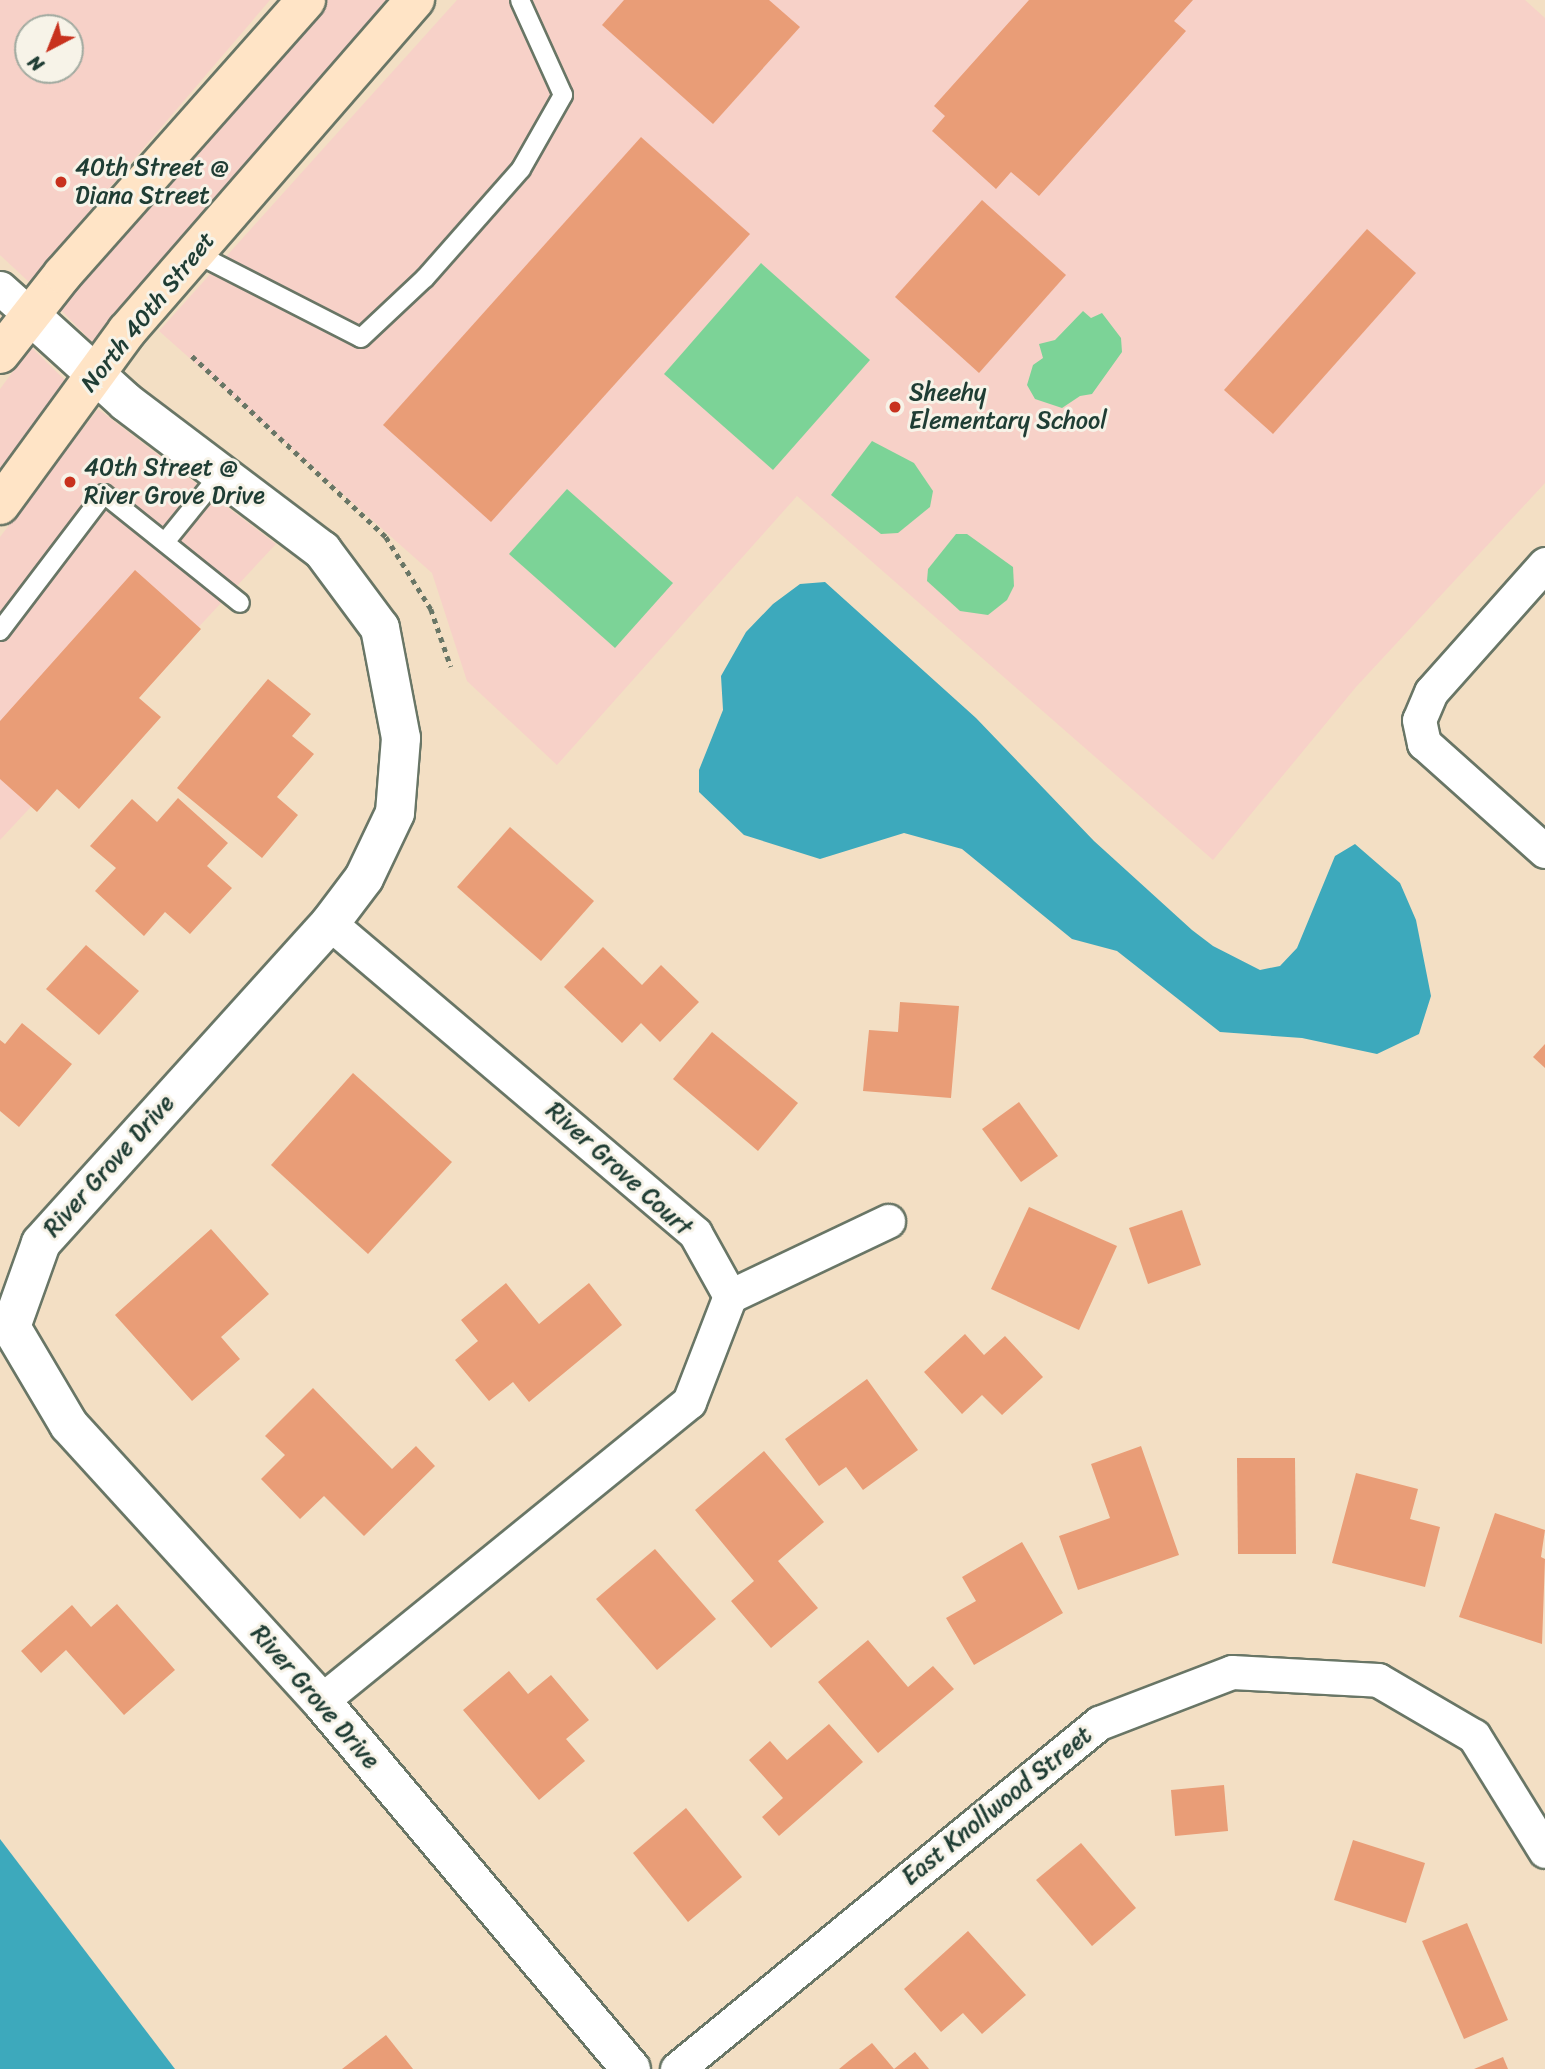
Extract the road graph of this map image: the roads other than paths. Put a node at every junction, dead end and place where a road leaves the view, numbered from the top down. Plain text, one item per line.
1 (306, 0) edge
2 (415, 0) edge
3 (520, 0) edge
4 (195, 253) junction
5 (0, 288) edge
6 (29, 314) junction
7 (0, 354) edge
8 (93, 376) junction
9 (220, 473) junction
10 (0, 505) edge
11 (165, 542) junction
12 (1545, 564) edge
13 (240, 603) dead end
14 (0, 631) edge
15 (1545, 851) edge
16 (330, 923) junction
17 (888, 1221) dead end
18 (730, 1296) junction
19 (320, 1701) junction
20 (1545, 1851) edge
21 (631, 2069) edge
22 (677, 2069) edge

1 - 6 main road
2 - 4 main road, North 40th Street
3 - 4 lane
4 - 8 main road, North 40th Street
5 - 6 street
6 - 7 main road
6 - 8 street, River Grove Drive
8 - 9 street, River Grove Drive
8 - 10 main road, North 40th Street
9 - 11 lane
9 - 16 street, River Grove Drive
11 - 13 lane
11 - 14 lane
12 - 15 street
16 - 18 street, River Grove Court
16 - 19 street, River Grove Drive
17 - 18 street
18 - 19 street
19 - 21 street, River Grove Drive
20 - 22 street, East Knollwood Street

